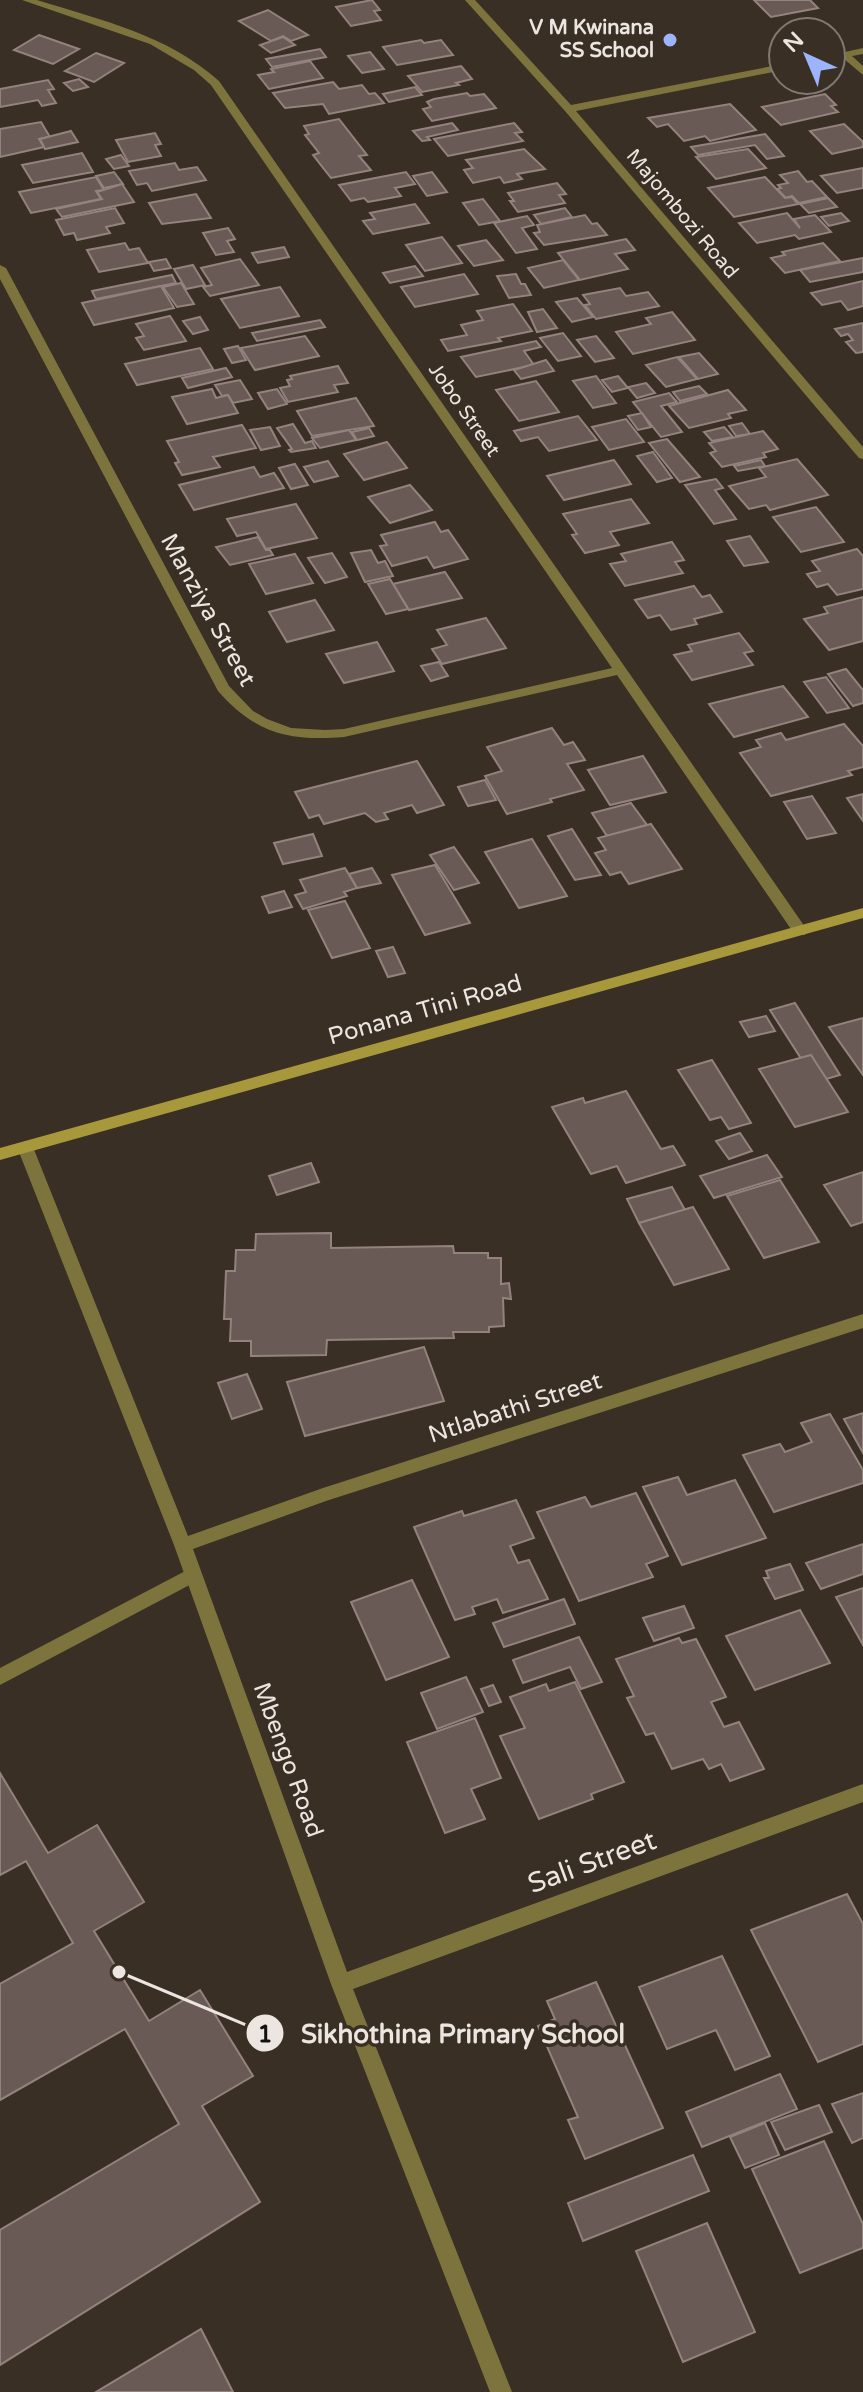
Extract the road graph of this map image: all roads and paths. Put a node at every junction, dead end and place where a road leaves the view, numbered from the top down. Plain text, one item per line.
1 (27, 0) edge
2 (470, 0) edge
3 (847, 57) edge
4 (767, 70) edge
5 (863, 72) edge
6 (569, 109) junction
7 (0, 268) edge
8 (863, 455) edge
9 (620, 670) junction
10 (863, 913) edge
11 (800, 931) junction
12 (25, 1147) junction
13 (0, 1154) edge
14 (863, 1321) edge
15 (183, 1545) junction
16 (193, 1575) junction
17 (0, 1677) edge
18 (863, 1793) edge
19 (341, 1984) junction
20 (501, 2392) edge

1 - 9 street, Jobo Street
2 - 6 street, Majombozi Road
3 - 5 street
4 - 6 street
6 - 8 street, Majombozi Road
7 - 9 street, Manziya Street
9 - 11 street, Jobo Street
10 - 11 street, Ponana Tini Road
11 - 12 street, Ponana Tini Road
12 - 13 street, Ponana Tini Road
12 - 15 street, Mbengo Road
14 - 15 street, Ntlabathi Street
15 - 16 street, Mbengo Road
16 - 17 street
16 - 19 street, Mbengo Road
18 - 19 street, Sali Street
19 - 20 street, Mbengo Road

